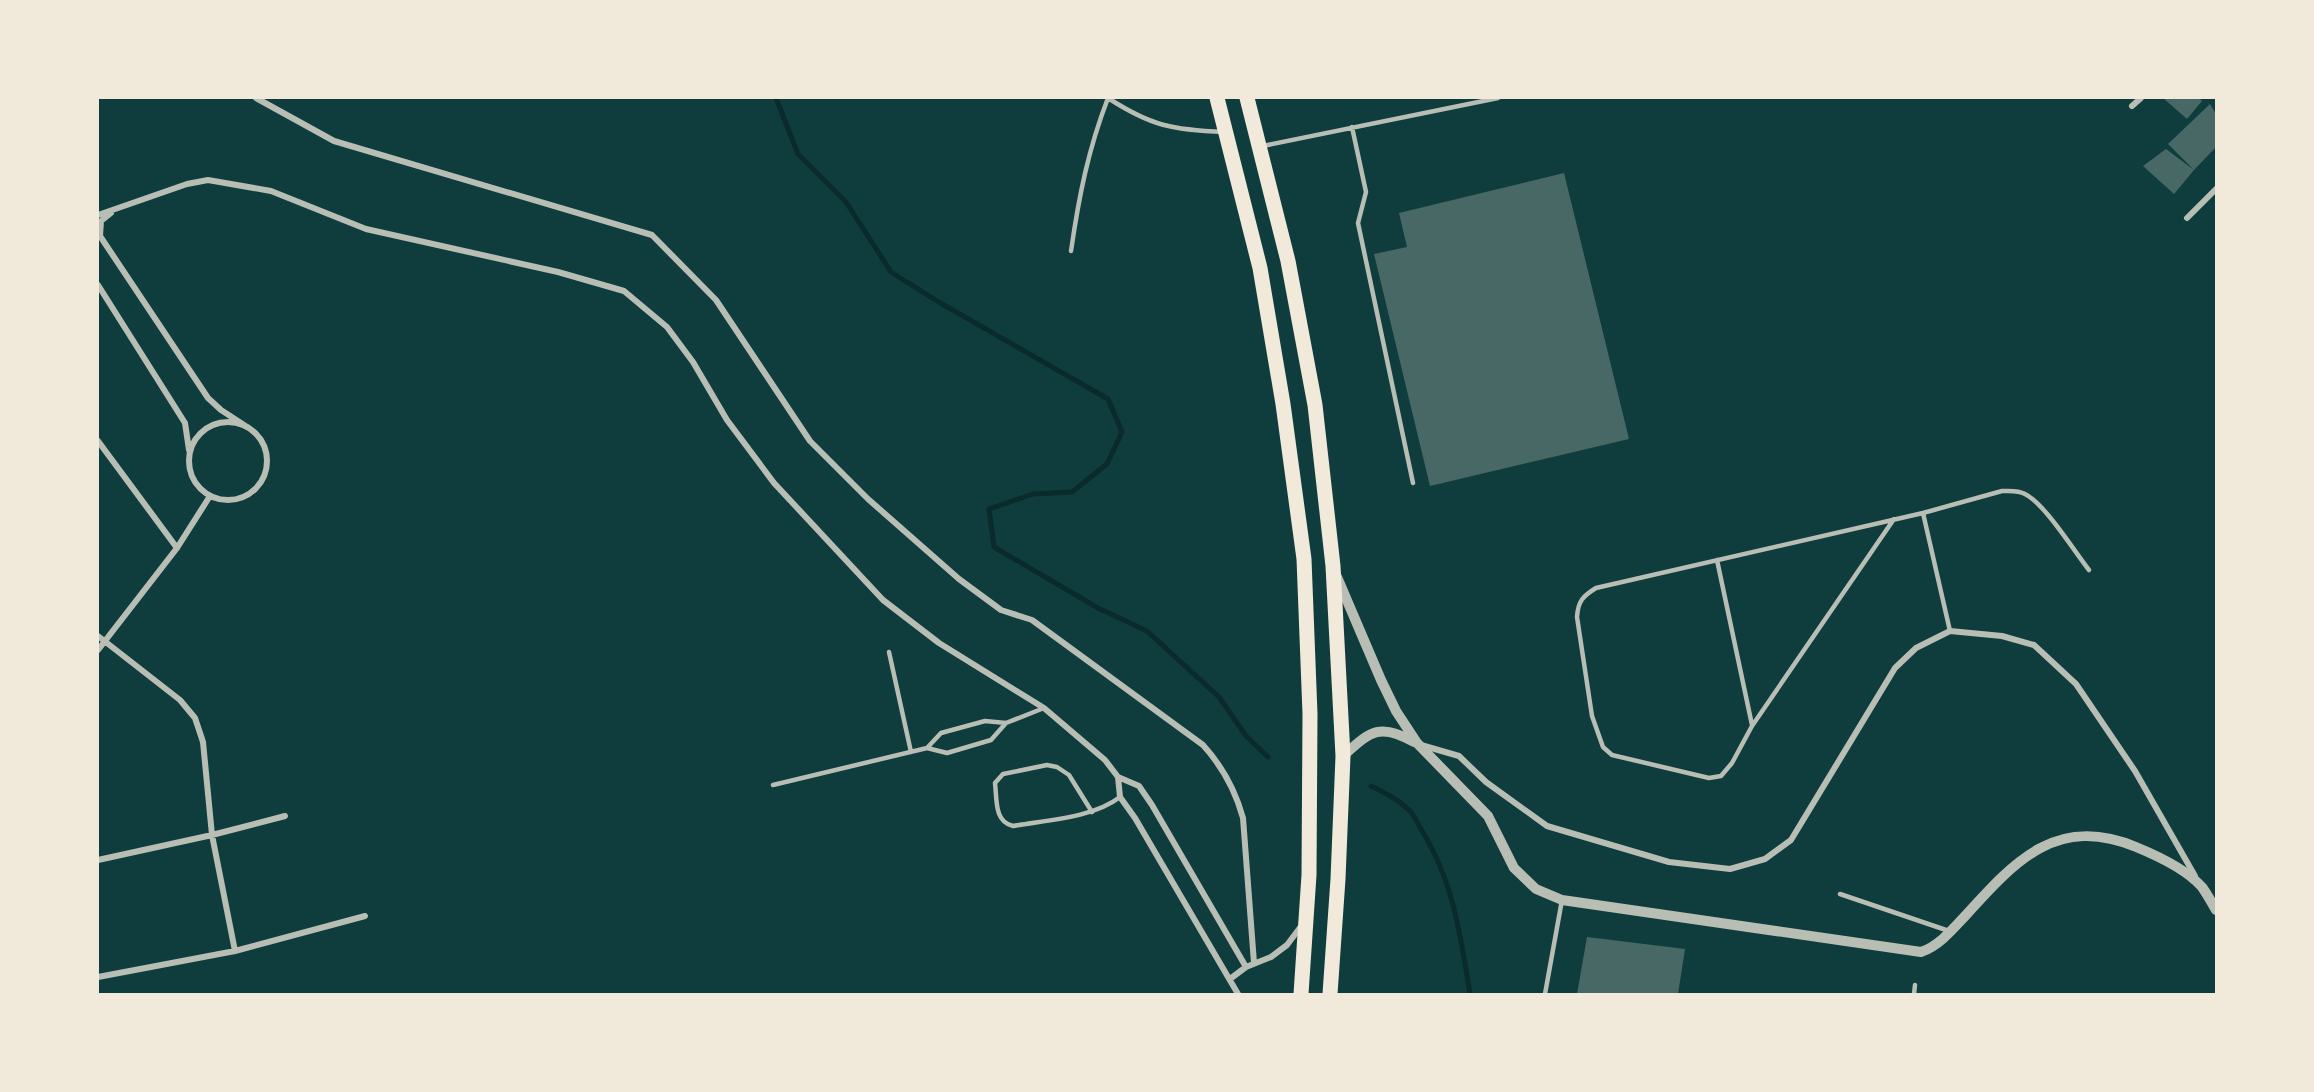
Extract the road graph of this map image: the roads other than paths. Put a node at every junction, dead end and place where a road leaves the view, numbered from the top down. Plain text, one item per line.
1 (256, 98) edge
2 (1108, 98) edge
3 (1217, 98) edge
4 (1247, 98) edge
5 (1498, 98) edge
6 (2141, 98) edge
7 (2132, 106) dead end
8 (1352, 128) junction
9 (1226, 132) junction
10 (1260, 147) junction
11 (2217, 189) edge
12 (116, 208) junction
13 (98, 215) edge
14 (2187, 218) dead end
15 (1071, 251) dead end
16 (98, 285) edge
17 (244, 425) junction
18 (98, 441) edge
19 (190, 454) junction
20 (1413, 483) dead end
21 (210, 496) junction
22 (1923, 513) junction
23 (1894, 519) junction
24 (177, 548) junction
25 (1718, 560) junction
26 (1333, 566) junction
27 (2088, 570) dead end
28 (1950, 631) junction
29 (100, 639) edge
30 (98, 650) edge
31 (889, 652) dead end
32 (1044, 708) junction
33 (1006, 723) junction
34 (1752, 726) junction
35 (1417, 743) junction
36 (927, 748) junction
37 (911, 752) junction
38 (1343, 756) junction
39 (1118, 777) junction
40 (773, 785) dead end
41 (1120, 798) junction
42 (1092, 812) junction
43 (285, 816) dead end
44 (212, 835) junction
45 (98, 860) edge
46 (2201, 887) junction
47 (1840, 894) dead end
48 (1562, 900) junction
49 (2217, 910) edge
50 (365, 916) dead end
51 (1307, 918) junction
52 (1951, 932) junction
53 (235, 951) junction
54 (1254, 963) junction
55 (1246, 966) junction
56 (98, 977) edge
57 (1230, 979) junction
58 (1916, 986) dead end
59 (1238, 994) edge
60 (1301, 994) edge
61 (1330, 994) edge
62 (1545, 994) edge
63 (1914, 994) edge

1 - 54 street
2 - 9 lane
2 - 15 lane
3 - 9 highway
4 - 10 highway
5 - 8 lane
6 - 7 street
8 - 10 lane
8 - 20 lane
9 - 51 highway
10 - 26 highway
11 - 14 street
12 - 13 street
12 - 17 street
12 - 32 street
16 - 19 street
17 - 19 street
17 - 21 street
18 - 24 street
19 - 21 street
21 - 24 street
22 - 23 lane
22 - 27 lane
22 - 28 lane
23 - 25 lane
23 - 34 lane
24 - 29 street
25 - 34 lane
25 - 34 lane
26 - 35 street
26 - 38 highway
28 - 35 street
28 - 46 street
29 - 30 street
29 - 44 street
31 - 37 lane
32 - 33 lane
32 - 39 street
33 - 36 lane
33 - 36 lane
35 - 38 street
35 - 48 street
36 - 37 lane
37 - 40 lane
38 - 61 highway
39 - 41 street
39 - 55 street
41 - 42 lane
41 - 57 street
42 - 42 lane
43 - 44 street
44 - 45 street
44 - 53 street
46 - 49 street
46 - 52 street
47 - 52 lane
48 - 52 street
48 - 62 lane
50 - 53 street
51 - 54 street
51 - 60 highway
53 - 56 street
54 - 55 street
55 - 57 street
57 - 59 street
58 - 63 lane

